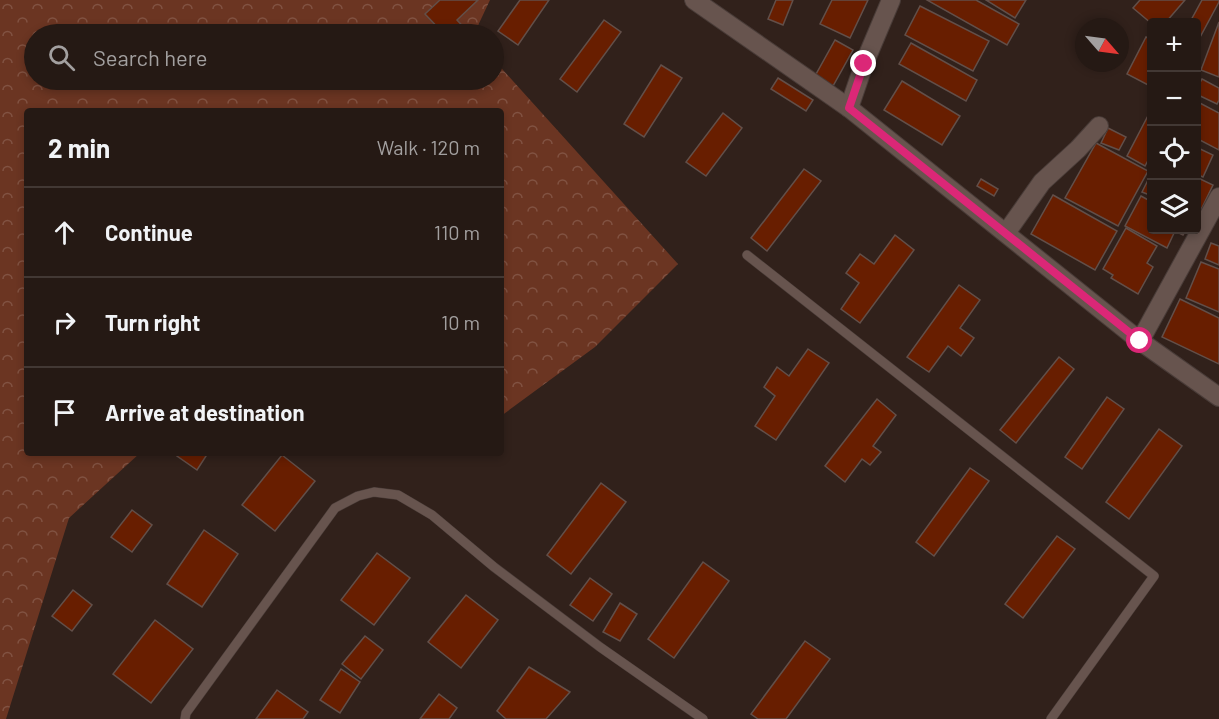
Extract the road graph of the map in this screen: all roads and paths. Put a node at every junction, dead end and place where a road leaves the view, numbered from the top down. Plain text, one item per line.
1 (694, 0) edge
2 (891, 0) edge
3 (849, 108) junction
4 (1099, 126) dead end
5 (1219, 197) edge
6 (1006, 233) junction
7 (747, 255) dead end
8 (1140, 341) junction
9 (1219, 397) edge
10 (185, 719) edge
11 (704, 719) edge
12 (1051, 719) edge

1 - 3 street
2 - 3 street
3 - 6 street
4 - 6 street
5 - 8 street
6 - 8 street
7 - 12 lane
8 - 9 street
10 - 11 lane

